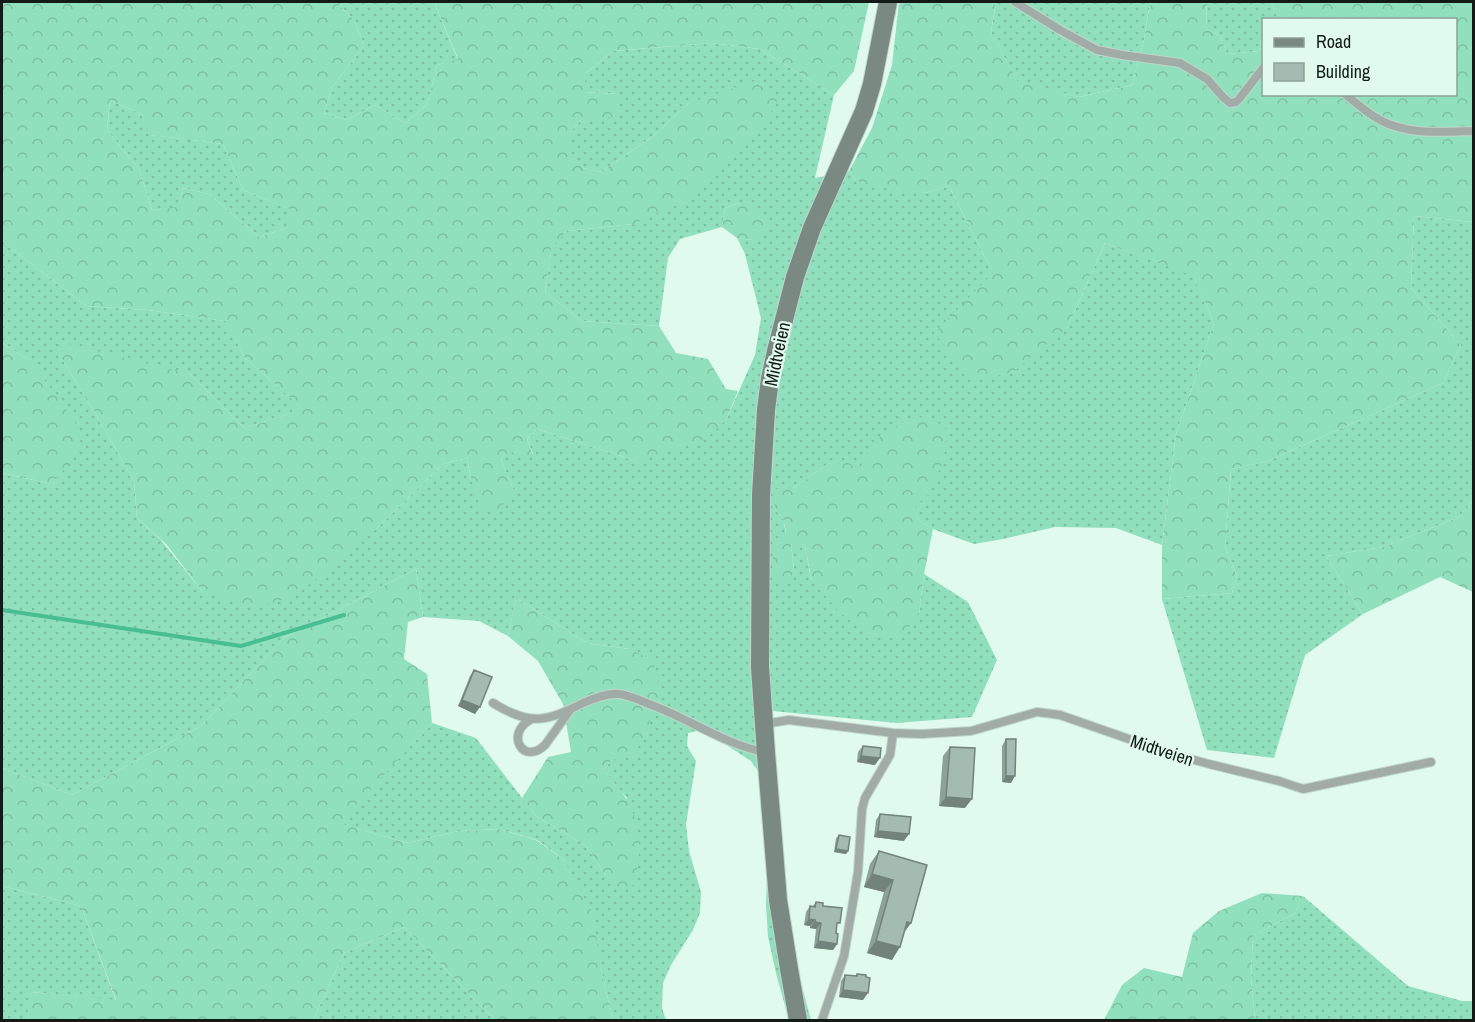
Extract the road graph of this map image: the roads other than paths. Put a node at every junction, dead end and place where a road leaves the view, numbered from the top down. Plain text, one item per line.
1 (888, 2) edge
2 (1015, 2) edge
3 (1262, 68) edge
4 (1348, 96) edge
5 (1473, 131) edge
6 (493, 703) dead end
7 (571, 709) junction
8 (530, 720) junction
9 (764, 724) junction
10 (893, 733) junction
11 (766, 753) junction
12 (1431, 762) dead end
13 (798, 1020) edge
14 (822, 1020) edge

1 - 9 main road, Midtveien
2 - 3 lane
4 - 5 lane
6 - 8 lane
7 - 8 lane
7 - 8 lane
7 - 11 lane
9 - 10 lane, Midtveien
9 - 11 main road, Midtveien
10 - 12 lane, Midtveien
10 - 14 lane
11 - 13 main road, Midtveien

